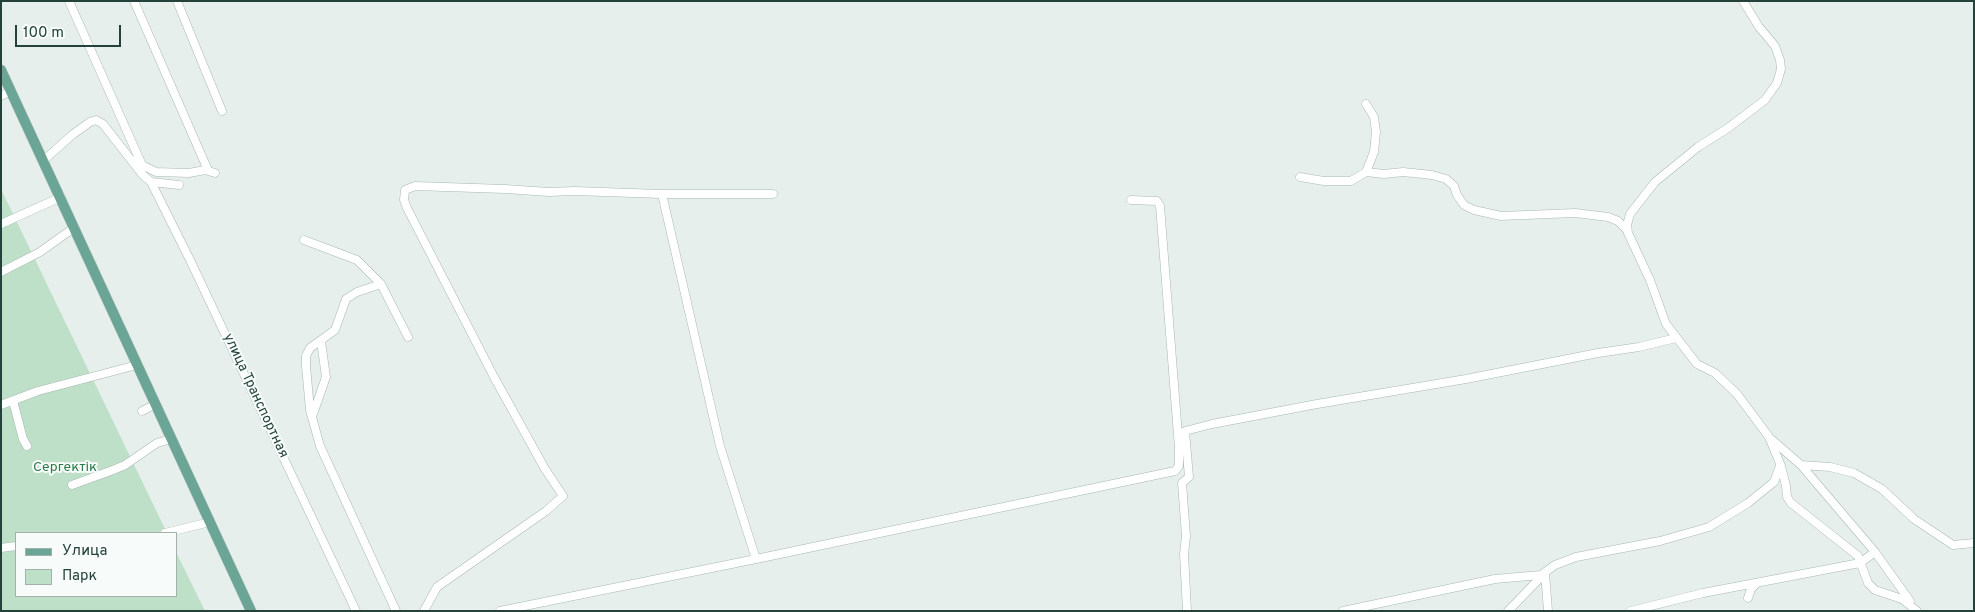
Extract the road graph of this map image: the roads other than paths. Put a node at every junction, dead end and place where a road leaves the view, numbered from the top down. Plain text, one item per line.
1 (69, 1) edge
2 (134, 1) edge
3 (177, 1) edge
4 (1743, 1) edge
5 (1, 70) edge
6 (12, 92) junction
7 (1, 96) edge
8 (1366, 104) dead end
9 (222, 111) dead end
10 (44, 160) junction
11 (205, 170) junction
12 (1366, 172) junction
13 (215, 173) dead end
14 (1300, 177) dead end
15 (151, 182) junction
16 (179, 185) dead end
17 (662, 194) junction
18 (773, 194) dead end
19 (61, 197) junction
20 (1131, 200) dead end
21 (1, 224) edge
22 (75, 227) junction
23 (1627, 230) junction
24 (304, 240) dead end
25 (1, 272) edge
26 (381, 284) junction
27 (408, 337) dead end
28 (1676, 338) junction
29 (321, 341) junction
30 (137, 365) junction
31 (13, 401) junction
32 (156, 404) junction
33 (1, 405) edge
34 (142, 411) dead end
35 (312, 416) junction
36 (1769, 437) junction
37 (172, 439) junction
38 (27, 446) dead end
39 (1801, 465) junction
40 (1781, 466) junction
41 (72, 485) dead end
42 (210, 522) junction
43 (169, 532) edge
44 (1974, 543) edge
45 (15, 546) edge
46 (1, 548) edge
47 (1875, 552) junction
48 (756, 559) junction
49 (1860, 563) junction
50 (1545, 573) junction
51 (1756, 584) junction
52 (1748, 598) dead end
53 (1916, 608) edge
54 (251, 611) edge
55 (356, 611) edge
56 (396, 611) edge
57 (424, 611) edge
58 (500, 611) edge
59 (1186, 611) edge
60 (1343, 611) edge
61 (1508, 611) edge
62 (1548, 611) edge
63 (1631, 611) edge

1 - 11 street
2 - 11 street
3 - 9 street
4 - 23 street
5 - 6 main road
6 - 7 street
6 - 10 main road
8 - 12 street
10 - 15 street, улица Транспортная
10 - 19 main road
11 - 13 street
12 - 14 street
12 - 23 street
15 - 16 street
15 - 55 street, улица Транспортная
17 - 18 street
17 - 48 street
17 - 57 street
19 - 21 street
19 - 22 main road
20 - 48 street
22 - 25 street
22 - 30 main road
23 - 28 street
24 - 26 street
26 - 27 street
26 - 29 street
28 - 36 street
28 - 59 street
29 - 35 street
29 - 35 street
30 - 31 street
30 - 32 main road
31 - 33 street
31 - 38 street
32 - 34 street
32 - 37 main road
35 - 56 street
36 - 39 street
36 - 40 street
37 - 41 street
37 - 42 main road
39 - 44 street
39 - 47 street
40 - 49 street
40 - 50 street
42 - 43 street
42 - 54 main road
45 - 46 street
47 - 49 street
47 - 53 street
48 - 58 street
49 - 51 street
49 - 53 street
50 - 60 street
50 - 61 street
50 - 62 street
51 - 52 street
51 - 63 street

